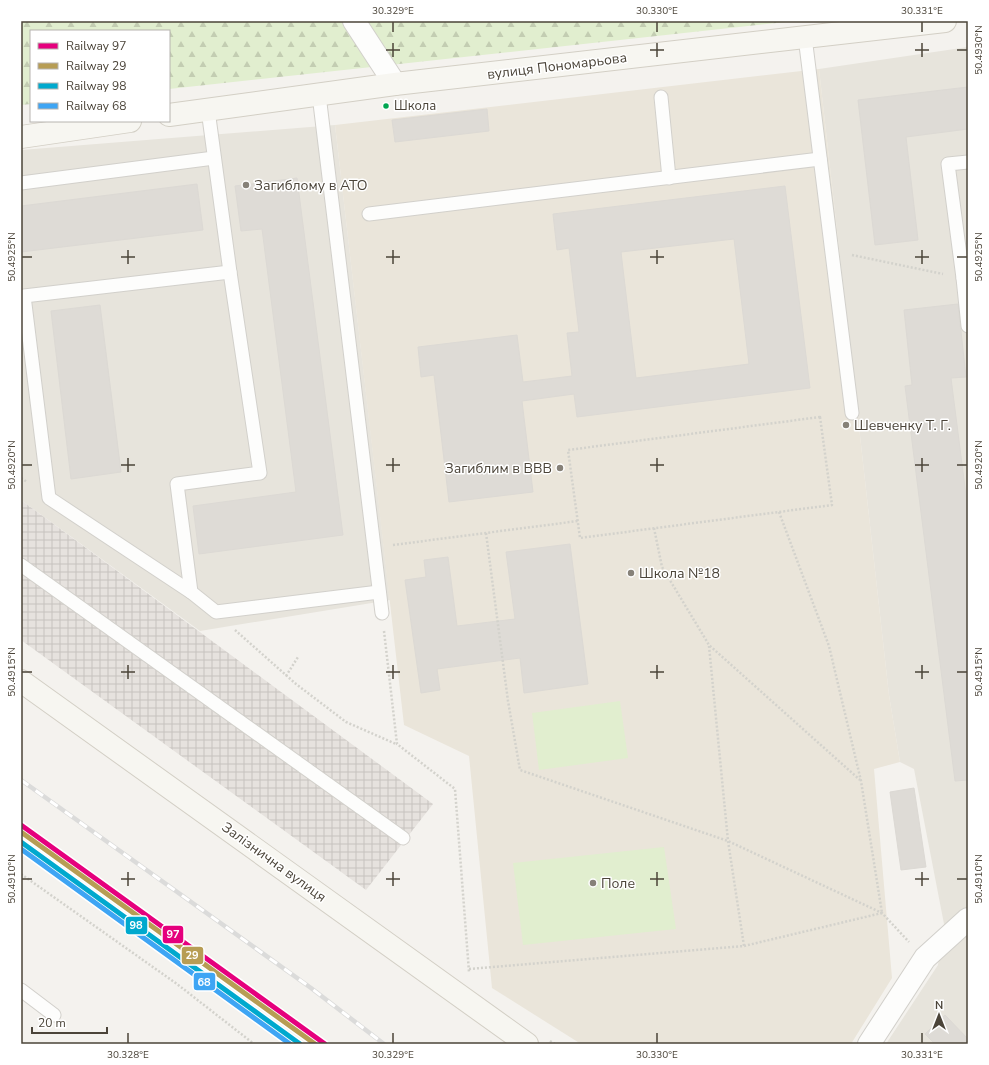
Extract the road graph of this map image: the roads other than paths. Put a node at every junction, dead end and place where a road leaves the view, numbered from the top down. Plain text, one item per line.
1 (354, 21) edge
2 (945, 21) edge
3 (805, 37) junction
4 (395, 84) junction
5 (319, 95) junction
6 (661, 97) dead end
7 (208, 110) junction
8 (170, 115) edge
9 (123, 122) edge
10 (21, 137) edge
11 (214, 158) junction
12 (820, 159) junction
13 (968, 162) edge
14 (669, 178) junction
15 (21, 183) edge
16 (369, 214) dead end
17 (230, 272) junction
18 (965, 277) edge
19 (968, 326) edge
20 (852, 414) dead end
21 (21, 565) edge
22 (191, 592) junction
23 (379, 592) junction
24 (382, 613) road end
25 (21, 681) edge
26 (403, 838) dead end
27 (968, 919) edge
28 (21, 990) edge
29 (54, 1015) dead end
30 (527, 1044) edge
31 (869, 1044) edge

1 - 4 street
2 - 3 street, вулиця Пономарьова
3 - 4 street, вулиця Пономарьова
3 - 12 lane
4 - 5 street, вулиця Пономарьова
5 - 7 street, вулиця Пономарьова
5 - 23 lane
6 - 14 lane
7 - 8 street, вулиця Пономарьова
7 - 11 lane
9 - 10 street
11 - 15 lane
11 - 17 lane
12 - 14 lane
12 - 20 lane
13 - 18 lane
14 - 16 lane
17 - 22 lane
17 - 22 lane
18 - 19 lane
21 - 26 lane
22 - 23 lane
23 - 24 lane
25 - 30 street, Залізнична вулиця
27 - 31 street
28 - 29 lane

